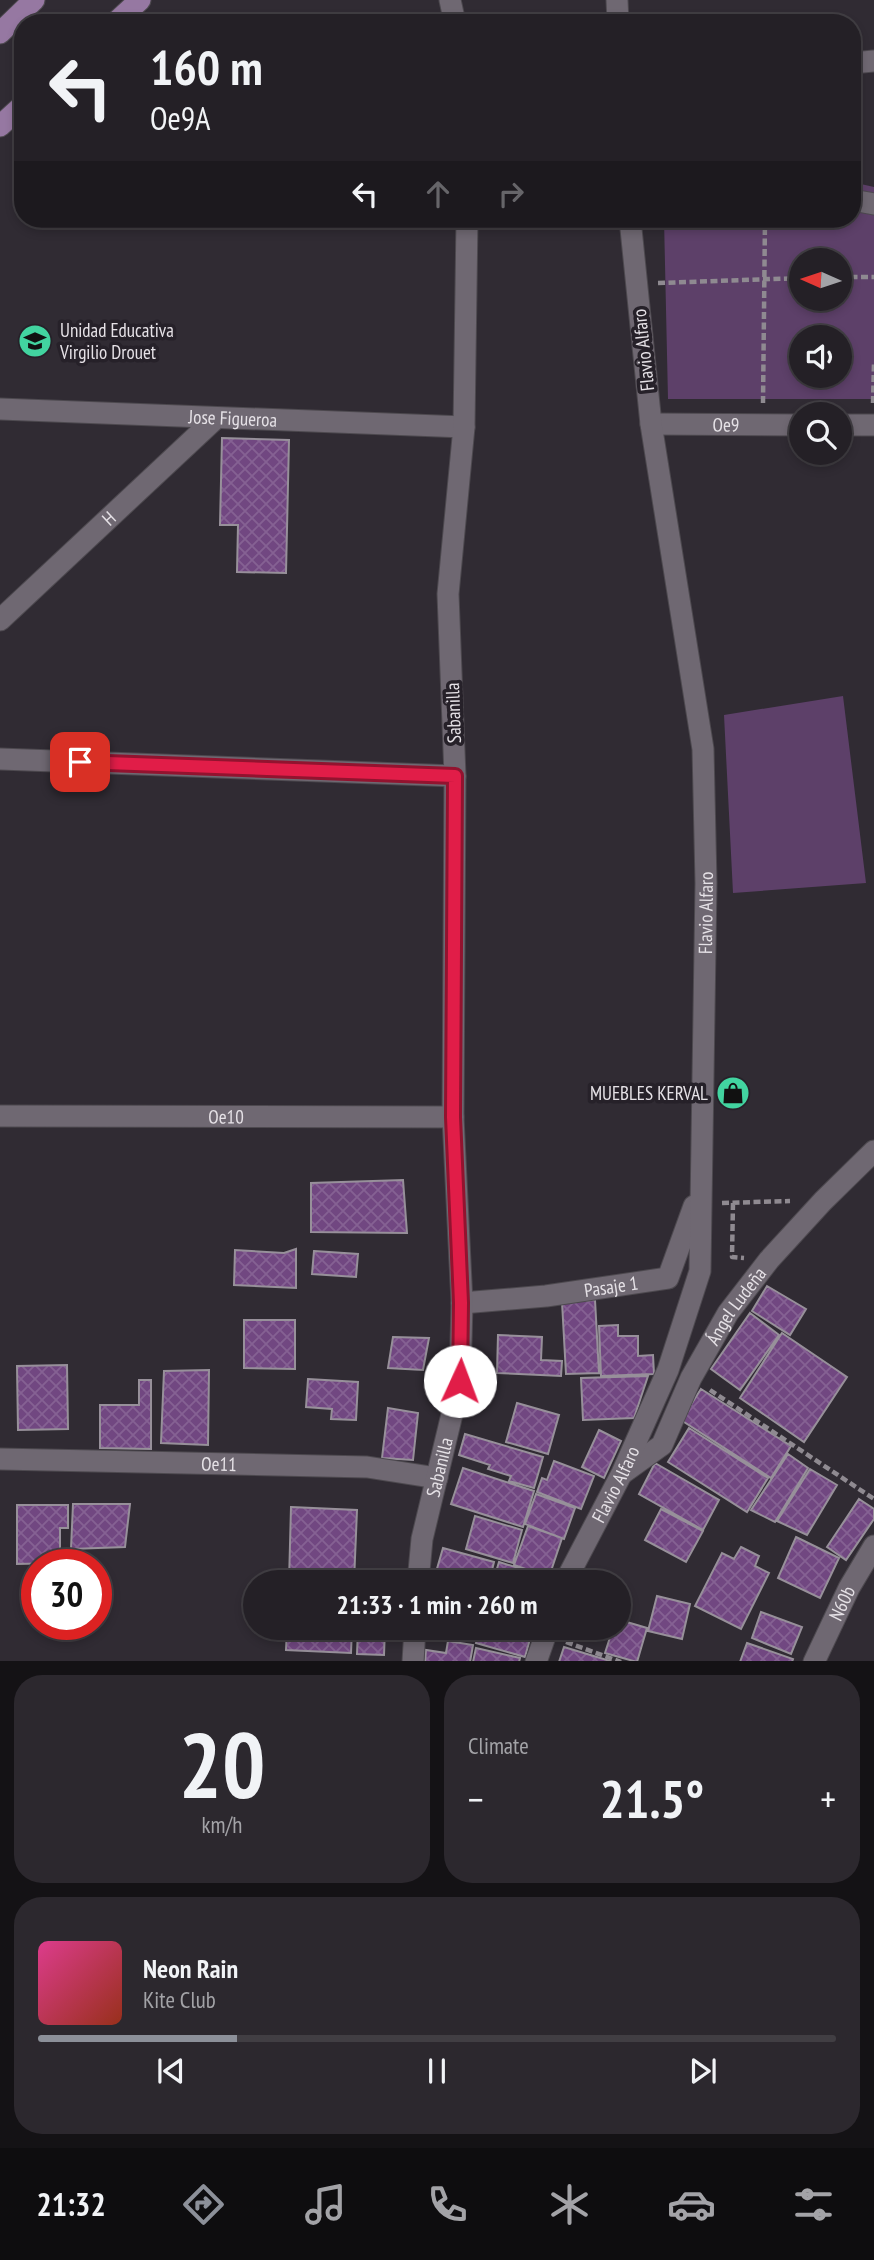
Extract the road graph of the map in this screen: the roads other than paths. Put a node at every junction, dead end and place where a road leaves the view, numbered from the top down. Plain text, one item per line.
1 (34, 0) edge
2 (140, 0) edge
3 (20, 14) edge
4 (124, 14) edge
5 (14, 19) edge
6 (0, 33) edge
7 (14, 113) edge
8 (0, 126) edge
9 (467, 228) edge
10 (631, 228) edge
11 (0, 409) edge
12 (216, 418) junction
13 (651, 424) junction
14 (789, 425) edge
15 (852, 425) edge
16 (873, 425) edge
17 (464, 427) junction
18 (0, 620) edge
19 (0, 759) edge
20 (455, 776) junction
21 (0, 1116) edge
22 (453, 1117) junction
23 (874, 1151) edge
24 (700, 1196) junction
25 (461, 1303) junction
26 (0, 1459) edge
27 (622, 1473) junction
28 (437, 1478) junction
29 (874, 1546) edge
30 (419, 1570) edge
31 (571, 1570) edge
32 (414, 1640) edge
33 (544, 1640) edge
34 (413, 1661) edge
35 (536, 1661) edge
36 (814, 1661) edge

1 - 3 main road
2 - 4 main road
5 - 6 main road
7 - 8 main road
9 - 17 street, Sabanilla
10 - 13 street, Flavio Alfaro
11 - 12 street, Jose Figueroa
12 - 17 street, Jose Figueroa
12 - 18 street, H
13 - 14 street, Oe9
13 - 24 street, Flavio Alfaro
15 - 16 street
17 - 20 street, Sabanilla
19 - 20 street
20 - 22 street, Sabanilla
21 - 22 street, Oe10
22 - 25 street, Sabanilla
23 - 27 street, Ángel Ludeña
24 - 25 street, Pasaje 1
24 - 27 street, Flavio Alfaro
25 - 28 street, Sabanilla
26 - 28 street, Oe11
27 - 31 street, Flavio Alfaro
28 - 30 street, Sabanilla
29 - 36 street, N60b
32 - 34 street
33 - 35 street

